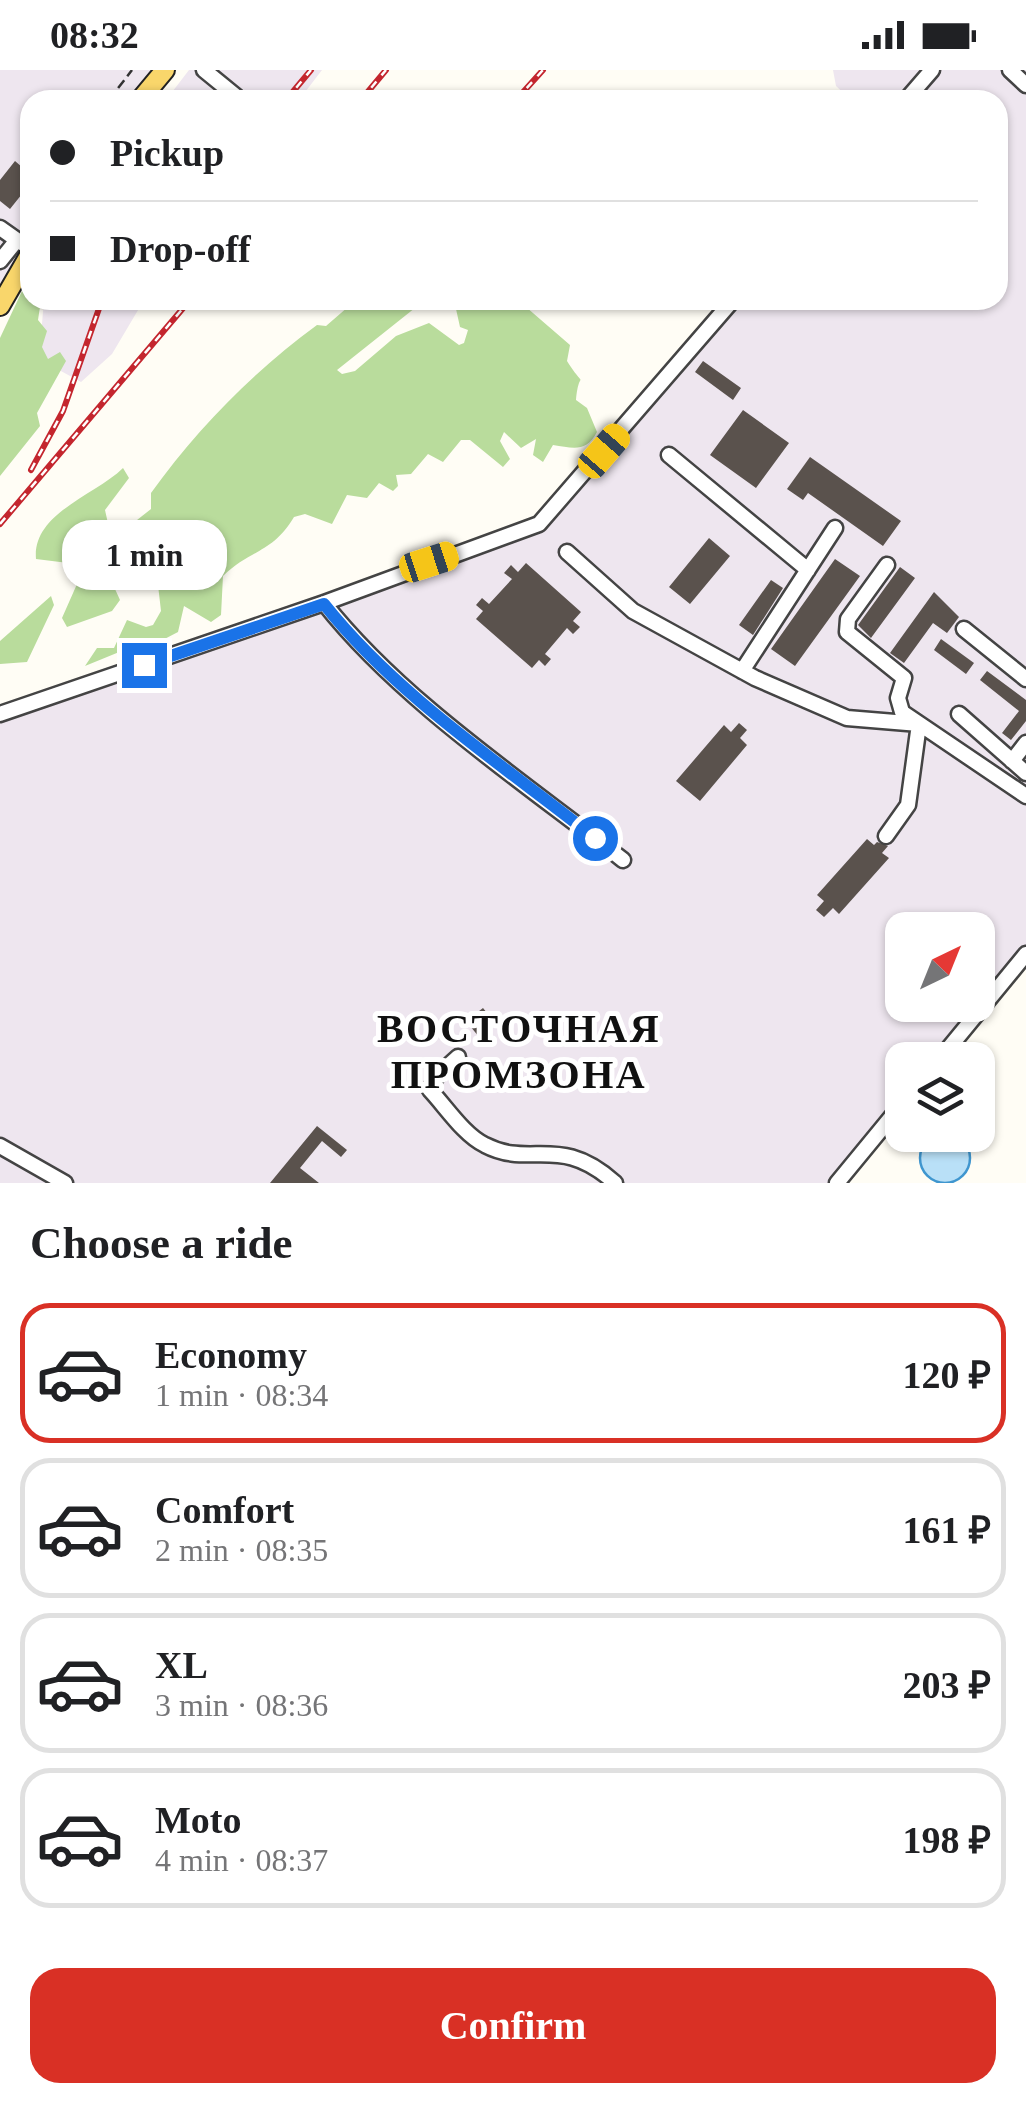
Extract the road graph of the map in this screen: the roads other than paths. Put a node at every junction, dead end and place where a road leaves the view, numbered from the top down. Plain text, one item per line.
1 (165, 70) edge
2 (204, 70) edge
3 (932, 70) edge
4 (1010, 70) edge
5 (1026, 85) edge
6 (148, 90) edge
7 (228, 90) edge
8 (915, 90) edge
9 (20, 260) edge
10 (0, 305) edge
11 (725, 310) edge
12 (668, 455) dead end
13 (835, 528) dead end
14 (566, 552) dead end
15 (887, 565) dead end
16 (808, 570) junction
17 (324, 604) junction
18 (964, 629) dead end
19 (742, 671) junction
20 (1026, 679) edge
21 (0, 714) edge
22 (959, 714) dead end
23 (918, 724) junction
24 (1026, 744) edge
25 (1012, 761) junction
26 (1026, 772) edge
27 (1026, 796) edge
28 (886, 836) dead end
29 (623, 860) dead end
30 (1026, 954) edge
31 (954, 1042) edge
32 (458, 1058) dead end
33 (885, 1125) edge
34 (0, 1146) edge
35 (65, 1183) edge
36 (615, 1183) edge
37 (837, 1183) edge

1 - 6 main road
2 - 7 street
3 - 8 street
4 - 5 street
9 - 10 main road
11 - 17 street
12 - 16 street
13 - 16 street
14 - 19 street
15 - 23 street
16 - 19 street
17 - 21 street
17 - 29 street
18 - 20 street
19 - 23 street
22 - 25 street
23 - 27 street
23 - 28 street
24 - 25 street
25 - 26 street
30 - 31 street
32 - 36 street
33 - 37 street
34 - 35 street

